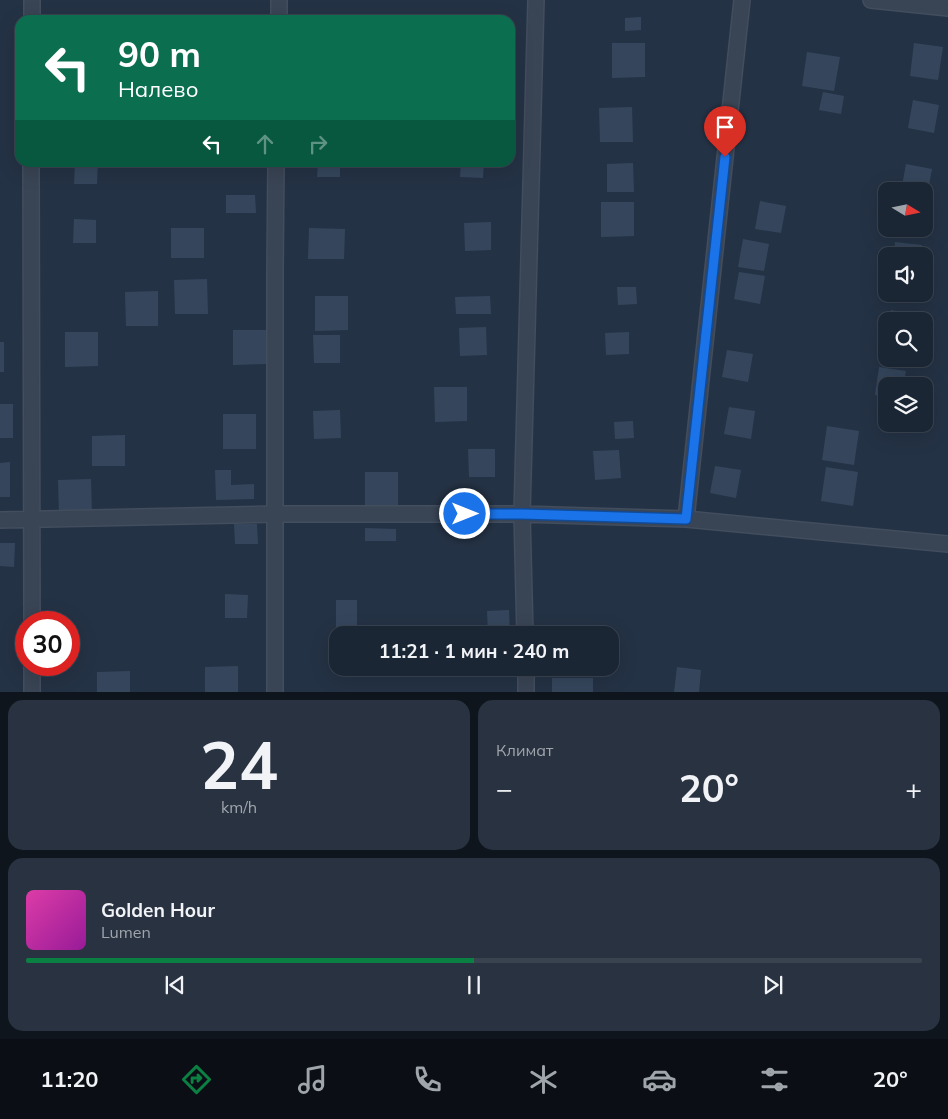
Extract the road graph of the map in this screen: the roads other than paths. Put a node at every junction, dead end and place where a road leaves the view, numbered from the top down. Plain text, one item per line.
1 (32, 0) edge
2 (279, 0) edge
3 (536, 0) edge
4 (742, 0) edge
5 (871, 0) edge
6 (948, 8) edge
7 (32, 15) edge
8 (279, 15) edge
9 (31, 167) edge
10 (276, 167) edge
11 (276, 514) junction
12 (522, 514) junction
13 (686, 519) junction
14 (0, 520) edge
15 (30, 520) junction
16 (948, 544) edge
17 (32, 611) edge
18 (525, 626) edge
19 (32, 676) edge
20 (526, 676) edge
21 (32, 692) edge
22 (275, 692) edge
23 (526, 692) edge

1 - 7 street
2 - 8 street
3 - 12 street
4 - 13 street
5 - 6 street
9 - 15 street
10 - 11 street
11 - 12 street
11 - 15 street
11 - 22 street
12 - 13 street
12 - 18 street
13 - 16 street
14 - 15 street
15 - 17 street
19 - 21 street
20 - 23 street

